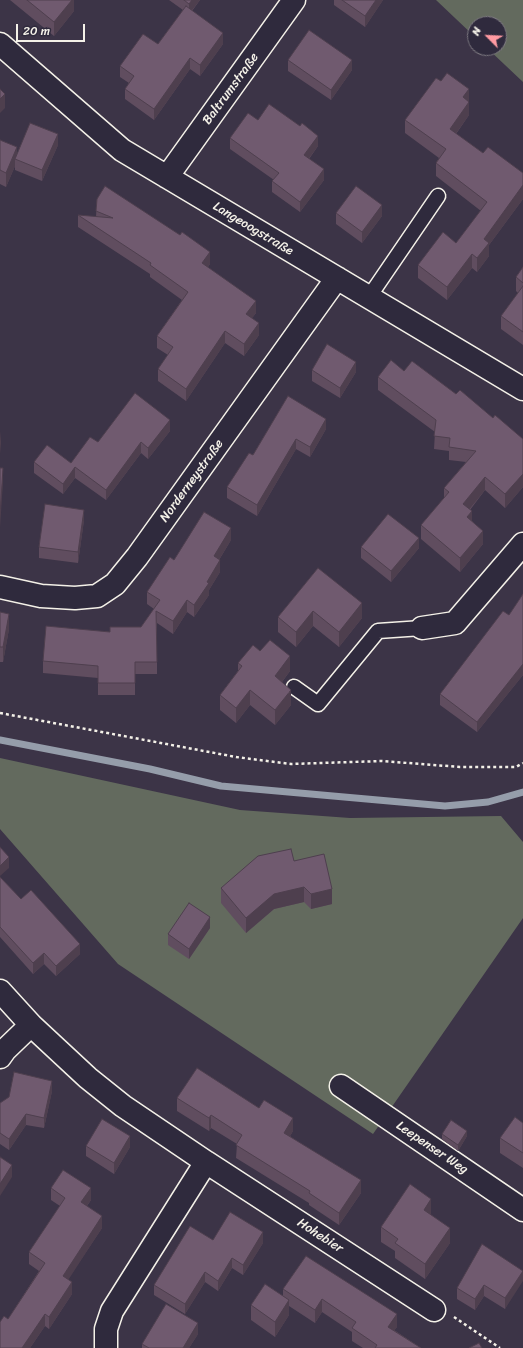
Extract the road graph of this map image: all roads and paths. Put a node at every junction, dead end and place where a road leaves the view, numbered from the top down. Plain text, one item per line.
1 (294, 0) edge
2 (0, 44) edge
3 (167, 177) junction
4 (438, 196) dead end
5 (338, 278) junction
6 (369, 297) junction
7 (523, 389) edge
8 (523, 544) edge
9 (0, 587) edge
10 (422, 628) joint
11 (294, 687) dead end
12 (0, 713) edge
13 (523, 763) edge
14 (0, 991) edge
15 (31, 1025) junction
16 (0, 1057) edge
17 (341, 1086) dead end
18 (206, 1162) junction
19 (523, 1210) edge
20 (434, 1310) joint
21 (106, 1348) edge
22 (500, 1348) edge

1 - 3 street, Baltrumstraße
2 - 3 street, Langeoogstraße
3 - 5 street, Langeoogstraße
4 - 6 lane
5 - 6 street, Langeoogstraße
5 - 9 street, Norderneystraße
6 - 7 street, Langeoogstraße
8 - 10 street
10 - 11 lane
12 - 13 path
14 - 15 street, Hohebier
15 - 16 street
15 - 18 street, Hohebier
17 - 19 street, Leepenser Weg
18 - 20 street, Hohebier
18 - 21 street
20 - 22 path

